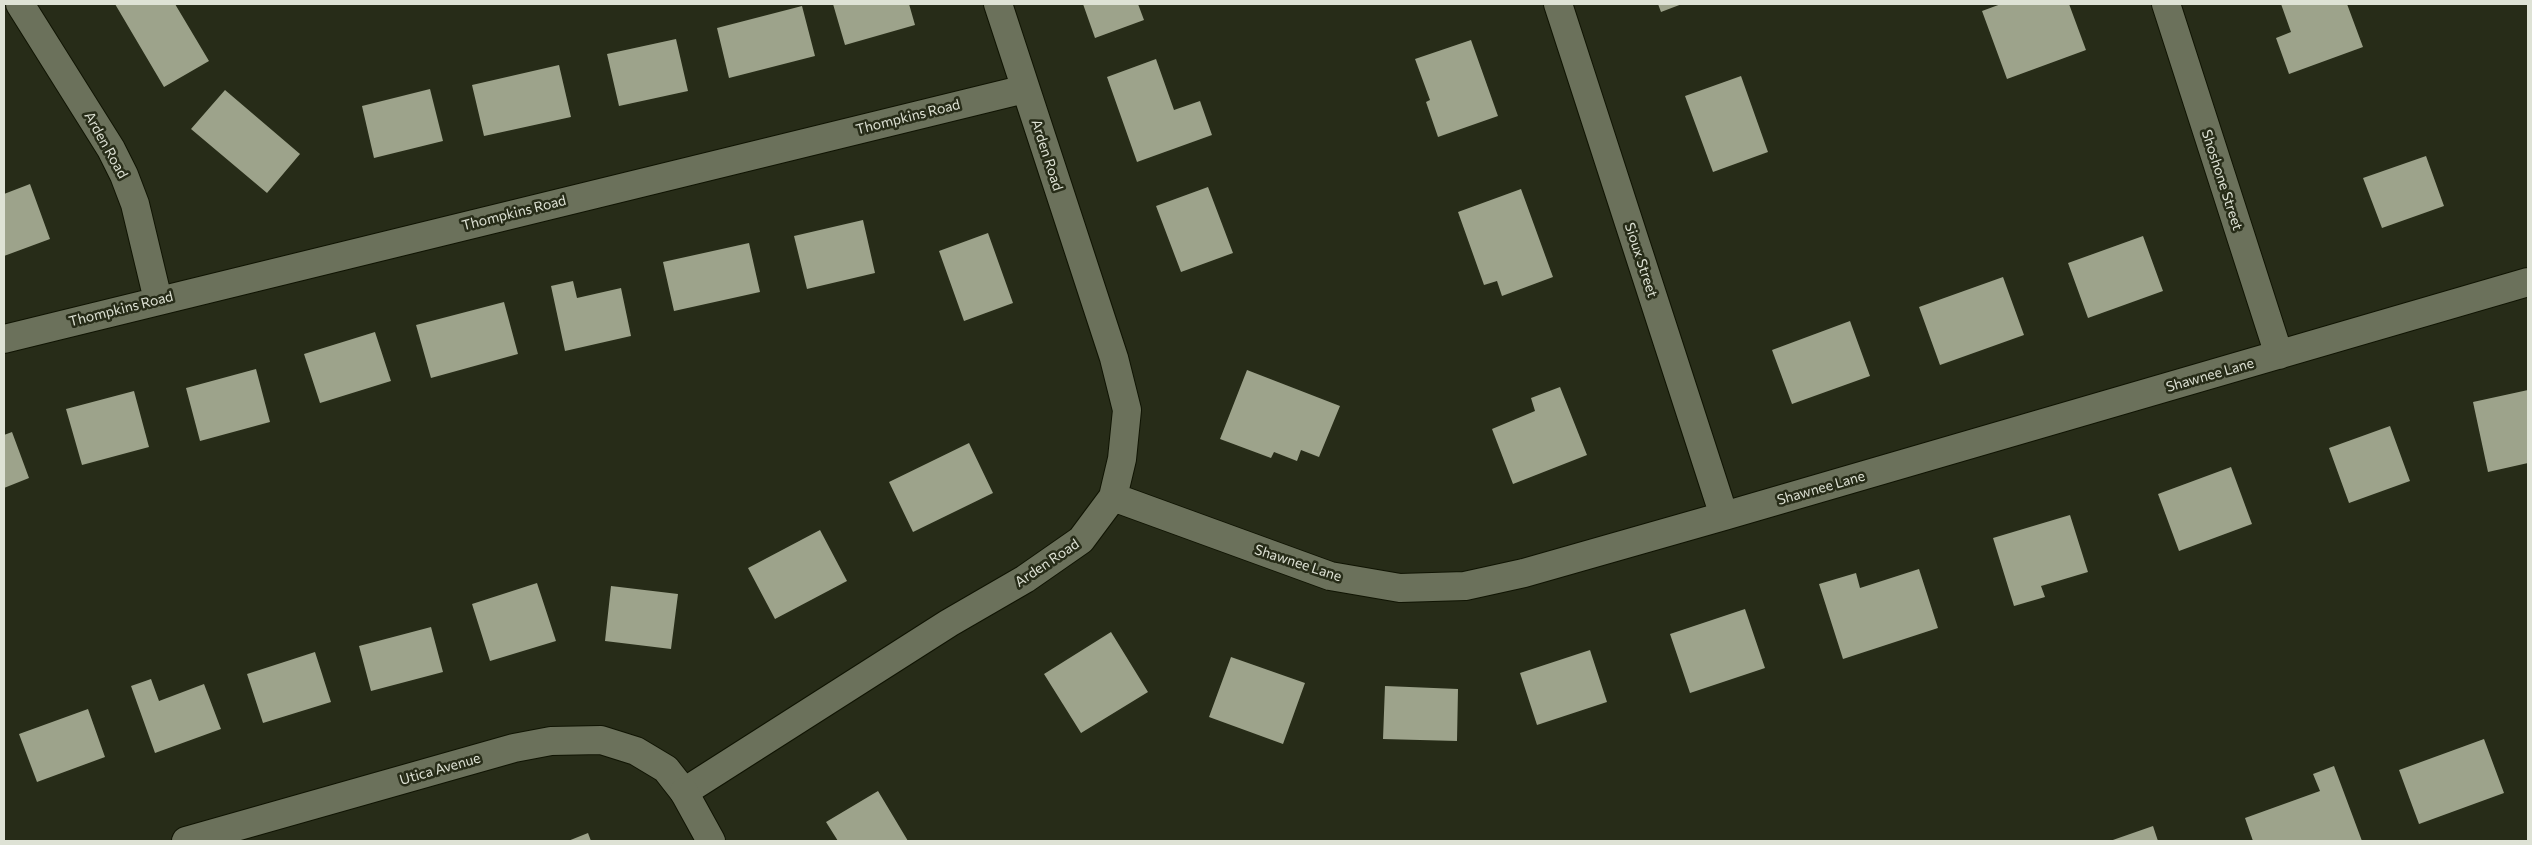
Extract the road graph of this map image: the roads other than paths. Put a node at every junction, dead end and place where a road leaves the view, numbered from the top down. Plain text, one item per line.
1 (20, 4) edge
2 (998, 4) edge
3 (1558, 4) edge
4 (2166, 4) edge
5 (1025, 89) junction
6 (2528, 282) edge
7 (158, 300) junction
8 (4, 339) edge
9 (2279, 355) junction
10 (1113, 497) junction
11 (1724, 516) junction
12 (684, 792) junction
13 (267, 831) edge
14 (186, 841) edge
15 (711, 841) edge

1 - 7 street, Arden Road
2 - 5 street, Arden Road
3 - 11 street, Sioux Street
4 - 9 street, Shoshone Street
5 - 7 street, Thompkins Road
5 - 10 street, Arden Road
6 - 9 street, Shawnee Lane
7 - 8 street, Thompkins Road
9 - 11 street, Shawnee Lane
10 - 11 street, Shawnee Lane
10 - 12 street, Arden Road
12 - 13 street, Utica Avenue
12 - 15 street, Utica Avenue
13 - 14 street, Utica Avenue

